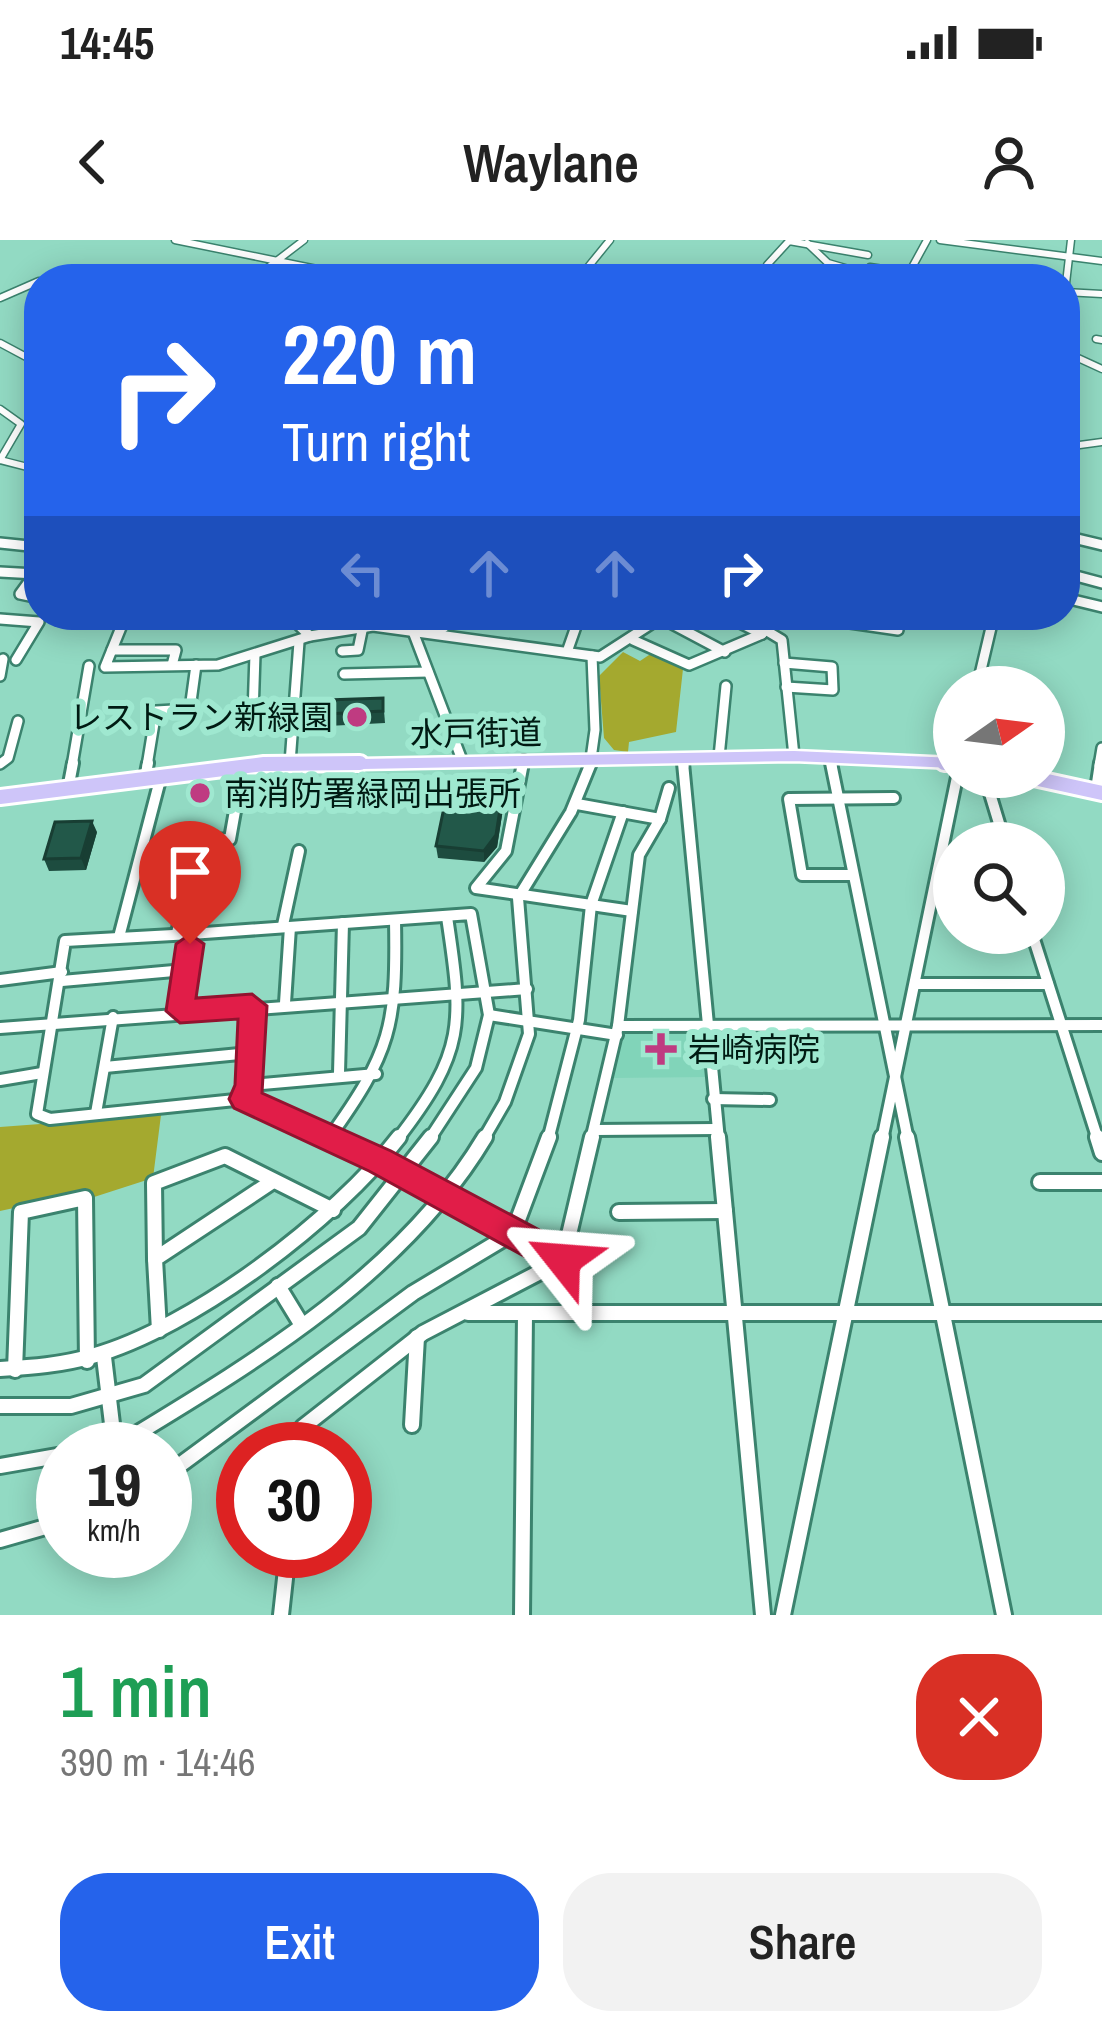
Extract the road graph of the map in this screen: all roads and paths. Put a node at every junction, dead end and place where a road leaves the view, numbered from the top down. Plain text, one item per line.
1 (175, 240) edge
2 (304, 240) edge
3 (610, 240) edge
4 (940, 240) edge
5 (1071, 240) edge
6 (806, 242) edge
7 (964, 242) edge
8 (201, 243) edge
9 (868, 254) dead end
10 (1072, 257) junction
11 (277, 261) junction
12 (1102, 261) edge
13 (273, 264) edge
14 (292, 264) edge
15 (590, 264) edge
16 (768, 264) edge
17 (834, 264) edge
18 (1071, 264) edge
19 (0, 409) edge
20 (0, 460) edge
21 (34, 630) edge
22 (119, 630) edge
23 (298, 630) edge
24 (345, 630) edge
25 (362, 630) edge
26 (412, 630) edge
27 (421, 630) edge
28 (441, 630) edge
29 (575, 630) edge
30 (646, 630) edge
31 (687, 630) edge
32 (758, 630) edge
33 (768, 630) edge
34 (990, 630) edge
35 (438, 632) junction
36 (765, 633) junction
37 (304, 639) junction
38 (633, 640) junction
39 (112, 650) junction
40 (342, 651) dead end
41 (568, 652) junction
42 (725, 652) junction
43 (255, 654) junction
44 (592, 656) junction
45 (4, 658) dead end
46 (16, 660) dead end
47 (784, 663) junction
48 (172, 665) junction
49 (196, 665) junction
50 (89, 666) dead end
51 (982, 666) edge
52 (428, 672) junction
53 (344, 674) dead end
54 (0, 676) edge
55 (726, 686) dead end
56 (786, 687) junction
57 (253, 715) dead end
58 (18, 721) dead end
59 (1102, 748) edge
60 (794, 756) junction
61 (719, 757) junction
62 (830, 757) junction
63 (682, 758) junction
64 (593, 759) junction
65 (462, 760) junction
66 (524, 760) junction
67 (933, 762) edge
68 (290, 763) junction
69 (0, 764) edge
70 (243, 766) junction
71 (161, 776) junction
72 (145, 778) junction
73 (1065, 780) edge
74 (1065, 782) edge
75 (1100, 787) edge
76 (669, 788) dead end
77 (68, 789) junction
78 (0, 797) edge
79 (838, 798) junction
80 (894, 798) dead end
81 (953, 798) edge
82 (577, 804) junction
83 (623, 812) junction
84 (660, 819) junction
85 (299, 851) dead end
86 (853, 875) junction
87 (520, 894) junction
88 (591, 905) junction
89 (632, 911) junction
90 (447, 917) junction
91 (395, 920) junction
92 (343, 923) junction
93 (286, 926) junction
94 (177, 933) junction
95 (191, 934) junction
96 (119, 937) junction
97 (1039, 954) edge
98 (185, 970) junction
99 (62, 976) junction
100 (0, 980) edge
101 (916, 984) junction
102 (1048, 984) junction
103 (527, 989) junction
104 (487, 992) junction
105 (458, 993) junction
106 (397, 995) junction
107 (341, 999) junction
108 (285, 1003) junction
109 (252, 1006) junction
110 (180, 1011) junction
111 (489, 1016) junction
112 (113, 1017) junction
113 (53, 1022) junction
114 (531, 1022) junction
115 (1062, 1025) junction
116 (1102, 1025) edge
117 (706, 1026) junction
118 (884, 1026) junction
119 (907, 1026) junction
120 (0, 1028) edge
121 (577, 1029) junction
122 (617, 1030) junction
123 (250, 1053) junction
124 (105, 1067) junction
125 (42, 1072) junction
126 (339, 1073) junction
127 (376, 1074) junction
128 (0, 1080) edge
129 (895, 1080) junction
130 (248, 1092) junction
131 (713, 1100) junction
132 (770, 1100) dead end
133 (96, 1113) junction
134 (595, 1130) junction
135 (716, 1130) junction
136 (329, 1138) junction
137 (1102, 1153) edge
138 (380, 1161) junction
139 (406, 1174) junction
140 (273, 1181) junction
141 (1102, 1181) edge
142 (1040, 1182) dead end
143 (446, 1195) junction
144 (333, 1210) junction
145 (725, 1211) junction
146 (619, 1212) dead end
147 (513, 1234) junction
148 (155, 1259) junction
149 (563, 1260) junction
150 (278, 1286) junction
151 (464, 1313) junction
152 (735, 1313) junction
153 (1102, 1313) edge
154 (525, 1314) junction
155 (847, 1314) junction
156 (944, 1314) junction
157 (300, 1322) junction
158 (159, 1330) junction
159 (417, 1337) junction
160 (104, 1357) junction
161 (86, 1361) junction
162 (7, 1370) edge
163 (106, 1399) junction
164 (0, 1406) edge
165 (108, 1422) edge
166 (149, 1422) edge
167 (309, 1422) edge
168 (412, 1425) dead end
169 (192, 1457) edge
170 (36, 1460) edge
171 (0, 1466) edge
172 (36, 1530) edge
173 (0, 1540) edge
174 (286, 1578) edge
175 (281, 1615) edge
176 (522, 1615) edge
177 (763, 1615) edge
178 (783, 1615) edge
179 (1004, 1615) edge

1 - 8 street
2 - 11 street
3 - 15 street
4 - 7 street
5 - 10 street
6 - 9 street
6 - 16 street
6 - 17 street
7 - 10 street
8 - 11 street
10 - 12 street
10 - 18 street
11 - 13 street
11 - 14 street
19 - 20 street
21 - 46 street
22 - 39 street
23 - 37 street
24 - 37 street
25 - 40 street
26 - 52 street
27 - 35 street
28 - 35 street
29 - 41 street
30 - 38 street
31 - 42 street
32 - 36 street
33 - 36 street
34 - 51 street
35 - 41 street
36 - 42 street
36 - 47 street
37 - 43 street
37 - 68 street
38 - 42 street
38 - 44 street
39 - 48 street
39 - 48 street
41 - 44 street
43 - 49 street
43 - 57 street
44 - 64 street
45 - 54 street
47 - 56 street
47 - 56 street
48 - 49 street
49 - 72 street
50 - 77 street
52 - 53 street
52 - 65 street
55 - 61 street
56 - 60 street
58 - 69 street
59 - 75 street
60 - 61 main road, 水戸街道
60 - 62 main road, 水戸街道
61 - 63 main road, 水戸街道
62 - 67 main road, 水戸街道
62 - 79 street
63 - 64 main road, 水戸街道
63 - 117 street
64 - 66 main road, 水戸街道
64 - 82 street
65 - 66 main road, 水戸街道
65 - 68 main road, 水戸街道
66 - 87 street
68 - 70 main road, 水戸街道
70 - 71 main road, 水戸街道
70 - 94 street
71 - 72 main road, 水戸街道
71 - 96 street
72 - 77 main road, 水戸街道
73 - 75 main road
74 - 75 main road
76 - 84 street
77 - 78 main road, 水戸街道
79 - 80 street
79 - 86 street
79 - 86 street
81 - 101 street
82 - 83 street
82 - 87 street
83 - 84 street
83 - 88 street
84 - 89 street
85 - 93 street
86 - 118 street
87 - 88 street
87 - 103 street
88 - 89 street
88 - 121 street
89 - 122 street
90 - 91 street
90 - 104 street
90 - 105 street
91 - 92 street
91 - 106 street
92 - 93 street
92 - 107 street
93 - 95 street
93 - 108 street
94 - 95 street
94 - 96 street
95 - 98 street
96 - 99 street
97 - 102 street
98 - 99 street
98 - 110 street
99 - 100 street
99 - 113 street
101 - 102 street
101 - 119 street
102 - 115 street
103 - 104 street
103 - 114 street
104 - 105 street
104 - 111 street
105 - 106 street
105 - 138 street
106 - 107 street
106 - 127 street
107 - 108 street
107 - 126 street
108 - 109 street
109 - 110 street
109 - 123 street
110 - 112 street
111 - 114 street
111 - 139 street
112 - 113 street
112 - 124 street
113 - 120 street
113 - 125 street
114 - 121 street
114 - 143 street
115 - 116 street
115 - 119 street
115 - 137 street
117 - 118 street
117 - 122 street
117 - 131 street
118 - 119 street
118 - 129 street
119 - 129 street
121 - 122 street
121 - 147 street
122 - 134 street
123 - 124 street
123 - 130 street
124 - 133 street
125 - 128 street
125 - 133 street
126 - 127 street
126 - 130 street
127 - 136 street
129 - 155 street
129 - 156 street
130 - 133 street
130 - 136 street
131 - 132 street
131 - 135 street
134 - 135 street
134 - 149 street
135 - 145 street
136 - 138 street
138 - 139 street
138 - 144 street
139 - 143 street
139 - 150 street
140 - 144 street
140 - 148 street
140 - 148 street
141 - 142 street
143 - 147 street
143 - 157 street
144 - 158 street
145 - 146 street
145 - 152 street
147 - 149 street
147 - 169 street
148 - 158 street
149 - 151 street
150 - 157 street
150 - 163 street
151 - 154 street
151 - 159 street
152 - 154 street
152 - 155 street
152 - 177 street
153 - 156 street
154 - 176 street
155 - 156 street
155 - 178 street
156 - 179 street
157 - 166 street
158 - 160 street
159 - 167 street
159 - 168 street
160 - 161 street
160 - 163 street
161 - 162 street
161 - 162 street
163 - 164 street
163 - 165 street
170 - 171 street
172 - 173 street
174 - 175 street

